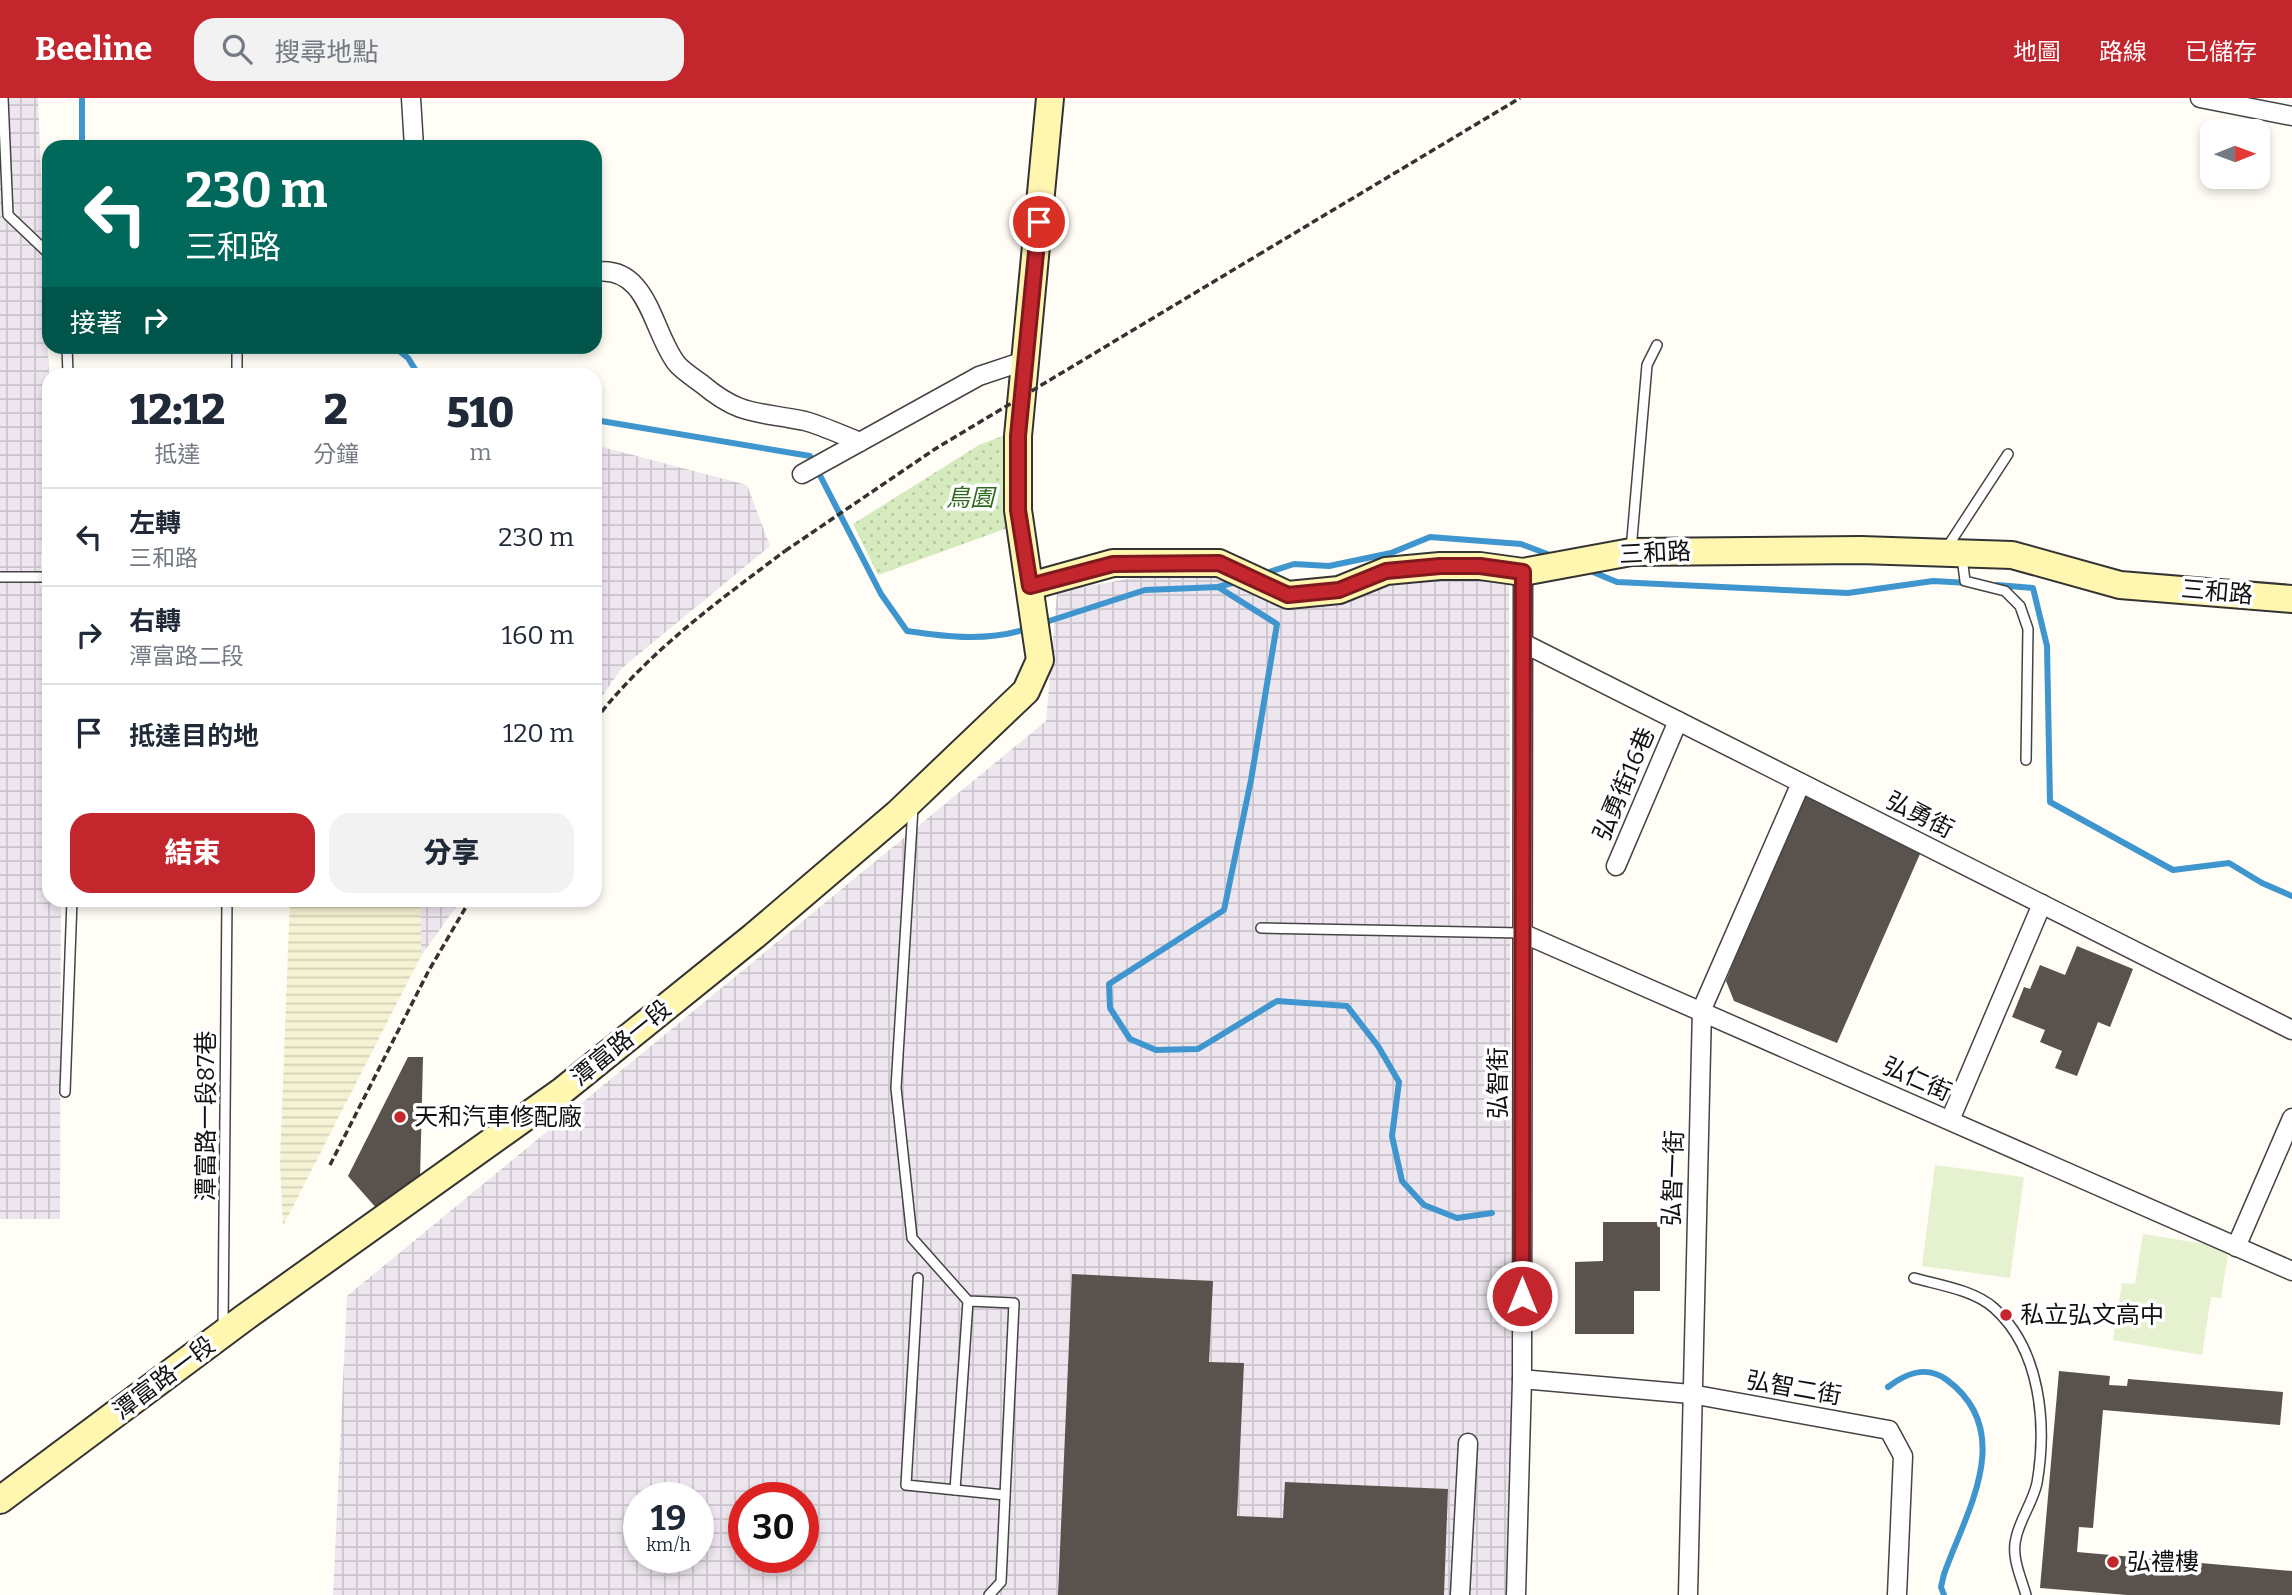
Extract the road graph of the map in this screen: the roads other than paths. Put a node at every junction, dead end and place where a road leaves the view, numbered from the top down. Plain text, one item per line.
1 (3, 98) edge
2 (411, 98) edge
3 (1050, 98) edge
4 (2200, 98) edge
5 (2292, 116) edge
6 (414, 140) edge
7 (42, 247) edge
8 (602, 271) edge
9 (1657, 345) dead end
10 (1024, 361) junction
11 (860, 442) junction
12 (2008, 454) dead end
13 (805, 473) dead end
14 (1631, 552) junction
15 (1953, 553) junction
16 (1523, 572) junction
17 (0, 578) edge
18 (42, 578) edge
19 (1032, 596) junction
20 (2292, 598) edge
21 (1525, 644) junction
22 (1678, 721) junction
23 (2026, 760) dead end
24 (1801, 783) junction
25 (914, 798) junction
26 (1616, 866) dead end
27 (2042, 904) junction
28 (72, 907) edge
29 (227, 907) edge
30 (1261, 928) dead end
31 (1522, 933) junction
32 (1702, 1009) junction
33 (2292, 1030) edge
34 (65, 1092) dead end
35 (2292, 1118) edge
36 (1950, 1120) junction
37 (2236, 1247) junction
38 (2292, 1270) edge
39 (918, 1278) dead end
40 (1914, 1278) dead end
41 (968, 1301) junction
42 (223, 1333) junction
43 (1522, 1379) junction
44 (1691, 1394) junction
45 (1468, 1443) dead end
46 (955, 1490) junction
47 (1005, 1495) junction
48 (0, 1500) edge
49 (989, 1595) edge
50 (1460, 1595) edge
51 (1516, 1595) edge
52 (1688, 1595) edge
53 (1897, 1595) edge
54 (2026, 1595) edge

1 - 7 lane
2 - 6 street
3 - 10 street, 潭富路一段
4 - 5 street
8 - 11 street
9 - 14 lane
10 - 11 street
10 - 19 street, 潭富路一段
11 - 13 street
12 - 15 lane
14 - 15 street, 三和路
14 - 16 street, 三和路
15 - 20 street, 三和路
15 - 23 lane
16 - 19 street, 三和路
16 - 21 street, 弘智街
17 - 18 lane
19 - 25 street, 潭富路一段
21 - 22 street, 弘勇街
21 - 31 street, 弘智街
22 - 24 street, 弘勇街
22 - 26 street, 弘勇街16巷
24 - 27 street, 弘勇街
24 - 32 street, 弘智一街
25 - 41 lane
25 - 42 street, 潭富路一段
27 - 33 street, 弘勇街
27 - 36 street
28 - 34 lane
29 - 42 lane, 潭富路一段87巷
30 - 31 lane
31 - 32 street, 弘仁街
31 - 43 street, 弘智街
32 - 36 street, 弘仁街
32 - 44 street, 弘智一街
35 - 37 street
36 - 37 street, 弘仁街
37 - 38 street, 弘仁街
39 - 46 lane
40 - 54 lane
41 - 46 lane
41 - 47 lane
42 - 48 street, 潭富路一段
43 - 44 street, 弘智二街
43 - 51 street, 弘智街
44 - 52 street, 弘智一街
44 - 53 street, 弘智二街
45 - 50 street
46 - 47 lane
47 - 49 lane

